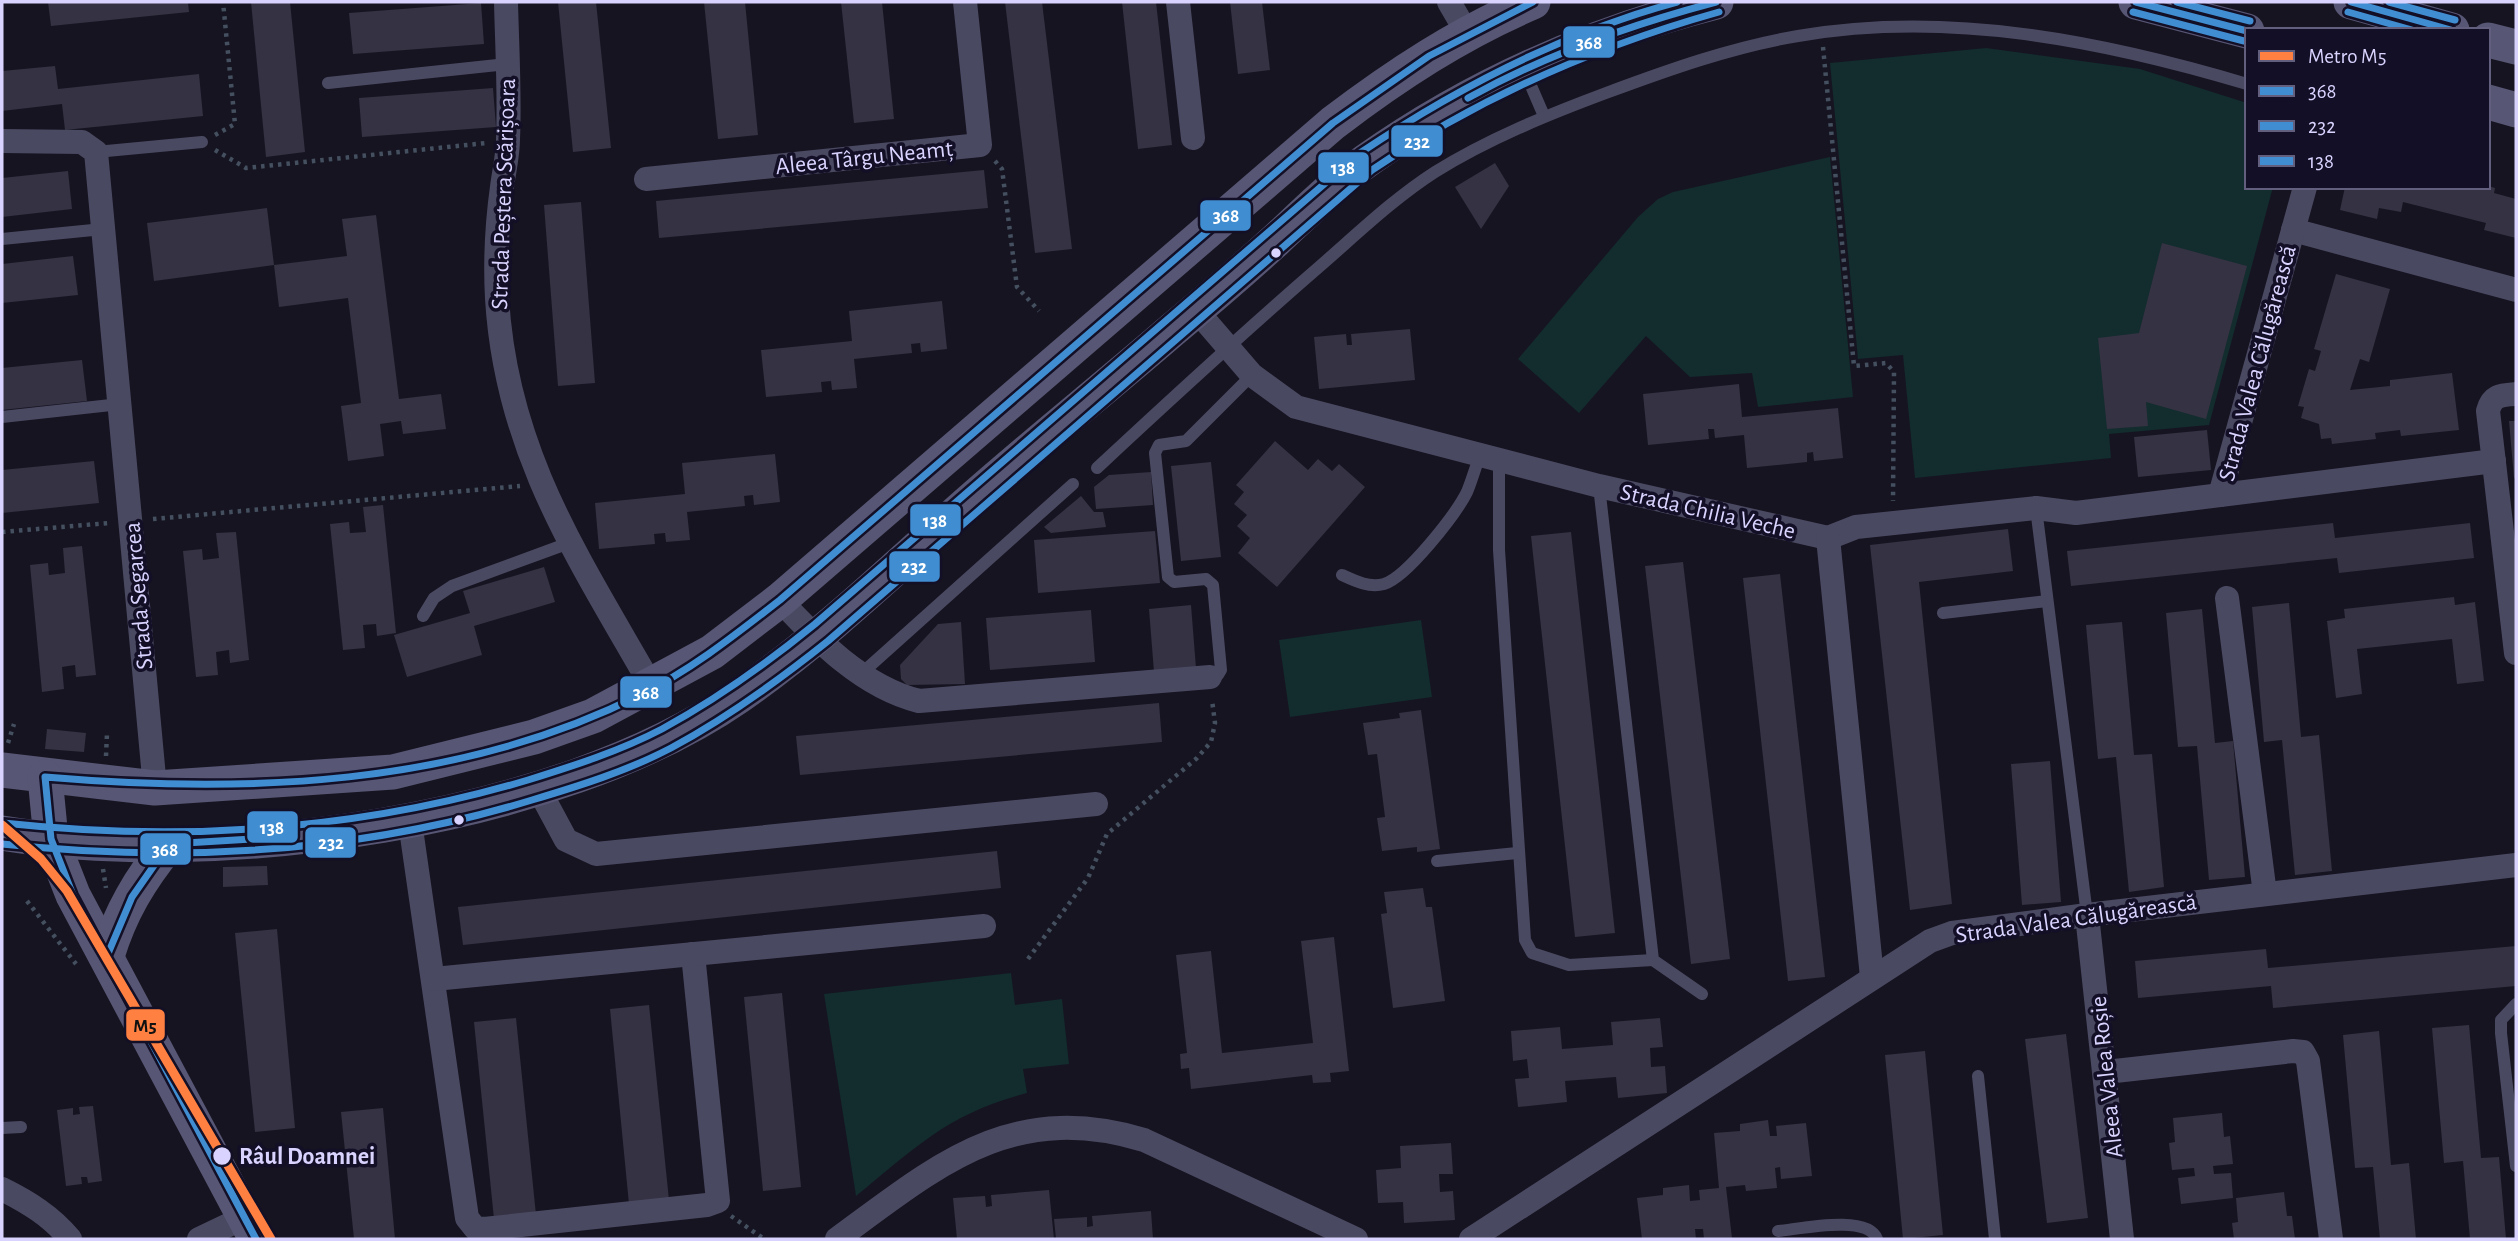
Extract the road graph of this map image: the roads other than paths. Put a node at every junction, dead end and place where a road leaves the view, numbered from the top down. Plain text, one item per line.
1 (506, 2) edge
2 (965, 2) edge
3 (1178, 2) edge
4 (1449, 2) edge
5 (1534, 2) edge
6 (1716, 2) edge
7 (2136, 2) edge
8 (2351, 2) edge
9 (2445, 28) edge
10 (2245, 30) edge
11 (1467, 33) junction
12 (2490, 40) edge
13 (2516, 47) edge
14 (507, 64) junction
15 (1523, 69) junction
16 (328, 83) dead end
17 (2245, 83) edge
18 (2490, 103) edge
19 (2516, 110) edge
20 (1544, 116) junction
21 (1333, 122) junction
22 (1193, 138) dead end
23 (2, 141) edge
24 (202, 142) road end
25 (96, 152) junction
26 (1362, 164) junction
27 (1279, 167) junction
28 (646, 179) dead end
29 (2304, 189) edge
30 (1310, 209) junction
31 (103, 229) junction
32 (2293, 230) junction
33 (2, 239) edge
34 (2516, 290) edge
35 (1196, 310) junction
36 (1227, 347) junction
37 (1252, 375) junction
38 (2516, 394) edge
39 (120, 404) junction
40 (2, 417) edge
41 (1489, 458) junction
42 (2494, 461) junction
43 (1097, 468) dead end
44 (1073, 484) dead end
45 (1600, 486) junction
46 (2220, 495) junction
47 (2036, 508) junction
48 (1828, 538) junction
49 (569, 543) junction
50 (827, 559) junction
51 (1342, 576) dead end
52 (2227, 598) dead end
53 (780, 600) junction
54 (2047, 601) junction
55 (855, 603) junction
56 (1944, 613) dead end
57 (423, 616) dead end
58 (816, 638) junction
59 (2516, 653) edge
60 (862, 673) junction
61 (1210, 677) joint
62 (652, 687) junction
63 (4, 757) edge
64 (45, 777) junction
65 (155, 788) junction
66 (538, 788) junction
67 (1096, 804) dead end
68 (410, 822) junction
69 (2, 833) edge
70 (51, 839) junction
71 (169, 844) junction
72 (1517, 853) junction
73 (1437, 862) dead end
74 (2516, 865) edge
75 (2265, 894) junction
76 (2087, 915) junction
77 (984, 926) dead end
78 (692, 954) junction
79 (107, 956) junction
80 (1653, 960) junction
81 (1872, 977) junction
82 (434, 979) junction
83 (1702, 994) dead end
84 (2516, 1004) edge
85 (2106, 1072) junction
86 (1978, 1076) dead end
87 (2, 1128) edge
88 (21, 1128) dead end
89 (2516, 1166) edge
90 (2, 1189) edge
91 (250, 1228) edge
92 (1778, 1231) dead end
93 (70, 1239) edge
94 (199, 1239) edge
95 (837, 1239) edge
96 (1356, 1239) edge
97 (1471, 1239) edge
98 (1877, 1239) edge
99 (1995, 1239) edge
100 (2122, 1239) edge
101 (2331, 1239) edge

1 - 14 street, Strada Peștera Scărișoara
2 - 28 street, Aleea Târgu Neamț
3 - 22 street
4 - 11 street
5 - 11 main road
6 - 15 main road
7 - 10 main road
8 - 9 main road
11 - 21 main road
12 - 13 main road
14 - 16 lane
14 - 49 street, Strada Peștera Scărișoara
15 - 20 lane
15 - 26 main road
17 - 20 lane
18 - 19 main road
20 - 36 lane
21 - 26 main road
21 - 27 main road
23 - 25 street
24 - 25 lane
25 - 31 street, Strada Segarcea
26 - 30 main road
27 - 30 main road
27 - 50 main road
29 - 32 street, Strada Valea Călugărească
30 - 35 main road
31 - 33 lane
31 - 39 street, Strada Segarcea
32 - 34 street, Strada Valea Călugărească
32 - 46 street, Strada Valea Călugărească
35 - 36 street, Strada Chilia Veche
35 - 55 main road
36 - 37 street, Strada Chilia Veche
36 - 43 lane
37 - 41 street, Strada Chilia Veche
37 - 61 lane
38 - 42 street
39 - 40 lane
39 - 65 street, Strada Segarcea
41 - 45 street, Strada Chilia Veche
41 - 51 lane
41 - 72 lane
42 - 46 street, Strada Valea Călugărească
42 - 59 street
44 - 60 lane
45 - 48 street, Strada Chilia Veche
45 - 80 lane
46 - 47 street, Strada Valea Călugărească
47 - 48 street, Strada Valea Călugărească
47 - 54 lane
48 - 81 street, Strada Chilia Veche
49 - 57 lane
49 - 62 street, Strada Peștera Scărișoara
50 - 53 main road
50 - 55 main road
52 - 75 street
53 - 58 street
53 - 62 main road
54 - 56 lane
54 - 76 lane
55 - 58 main road
58 - 60 street
58 - 66 main road
60 - 61 street
62 - 65 main road
63 - 64 main road
64 - 65 main road
64 - 70 main road
66 - 67 street
66 - 68 main road
68 - 71 main road
68 - 82 street
69 - 70 main road
70 - 71 main road
70 - 79 main road
71 - 79 main road
72 - 73 lane
72 - 80 lane
74 - 75 street, Strada Valea Călugărească
75 - 76 street, Strada Valea Călugărească
76 - 81 street, Strada Valea Călugărească
76 - 85 street, Aleea Valea Roșie
77 - 78 street
78 - 82 street
78 - 82 street
79 - 91 main road
80 - 83 lane
81 - 97 street, Strada Valea Călugărească
84 - 89 lane
85 - 100 street, Aleea Valea Roșie
85 - 101 street
86 - 99 lane
87 - 88 lane
90 - 93 street
91 - 94 street
92 - 98 lane
95 - 96 street

